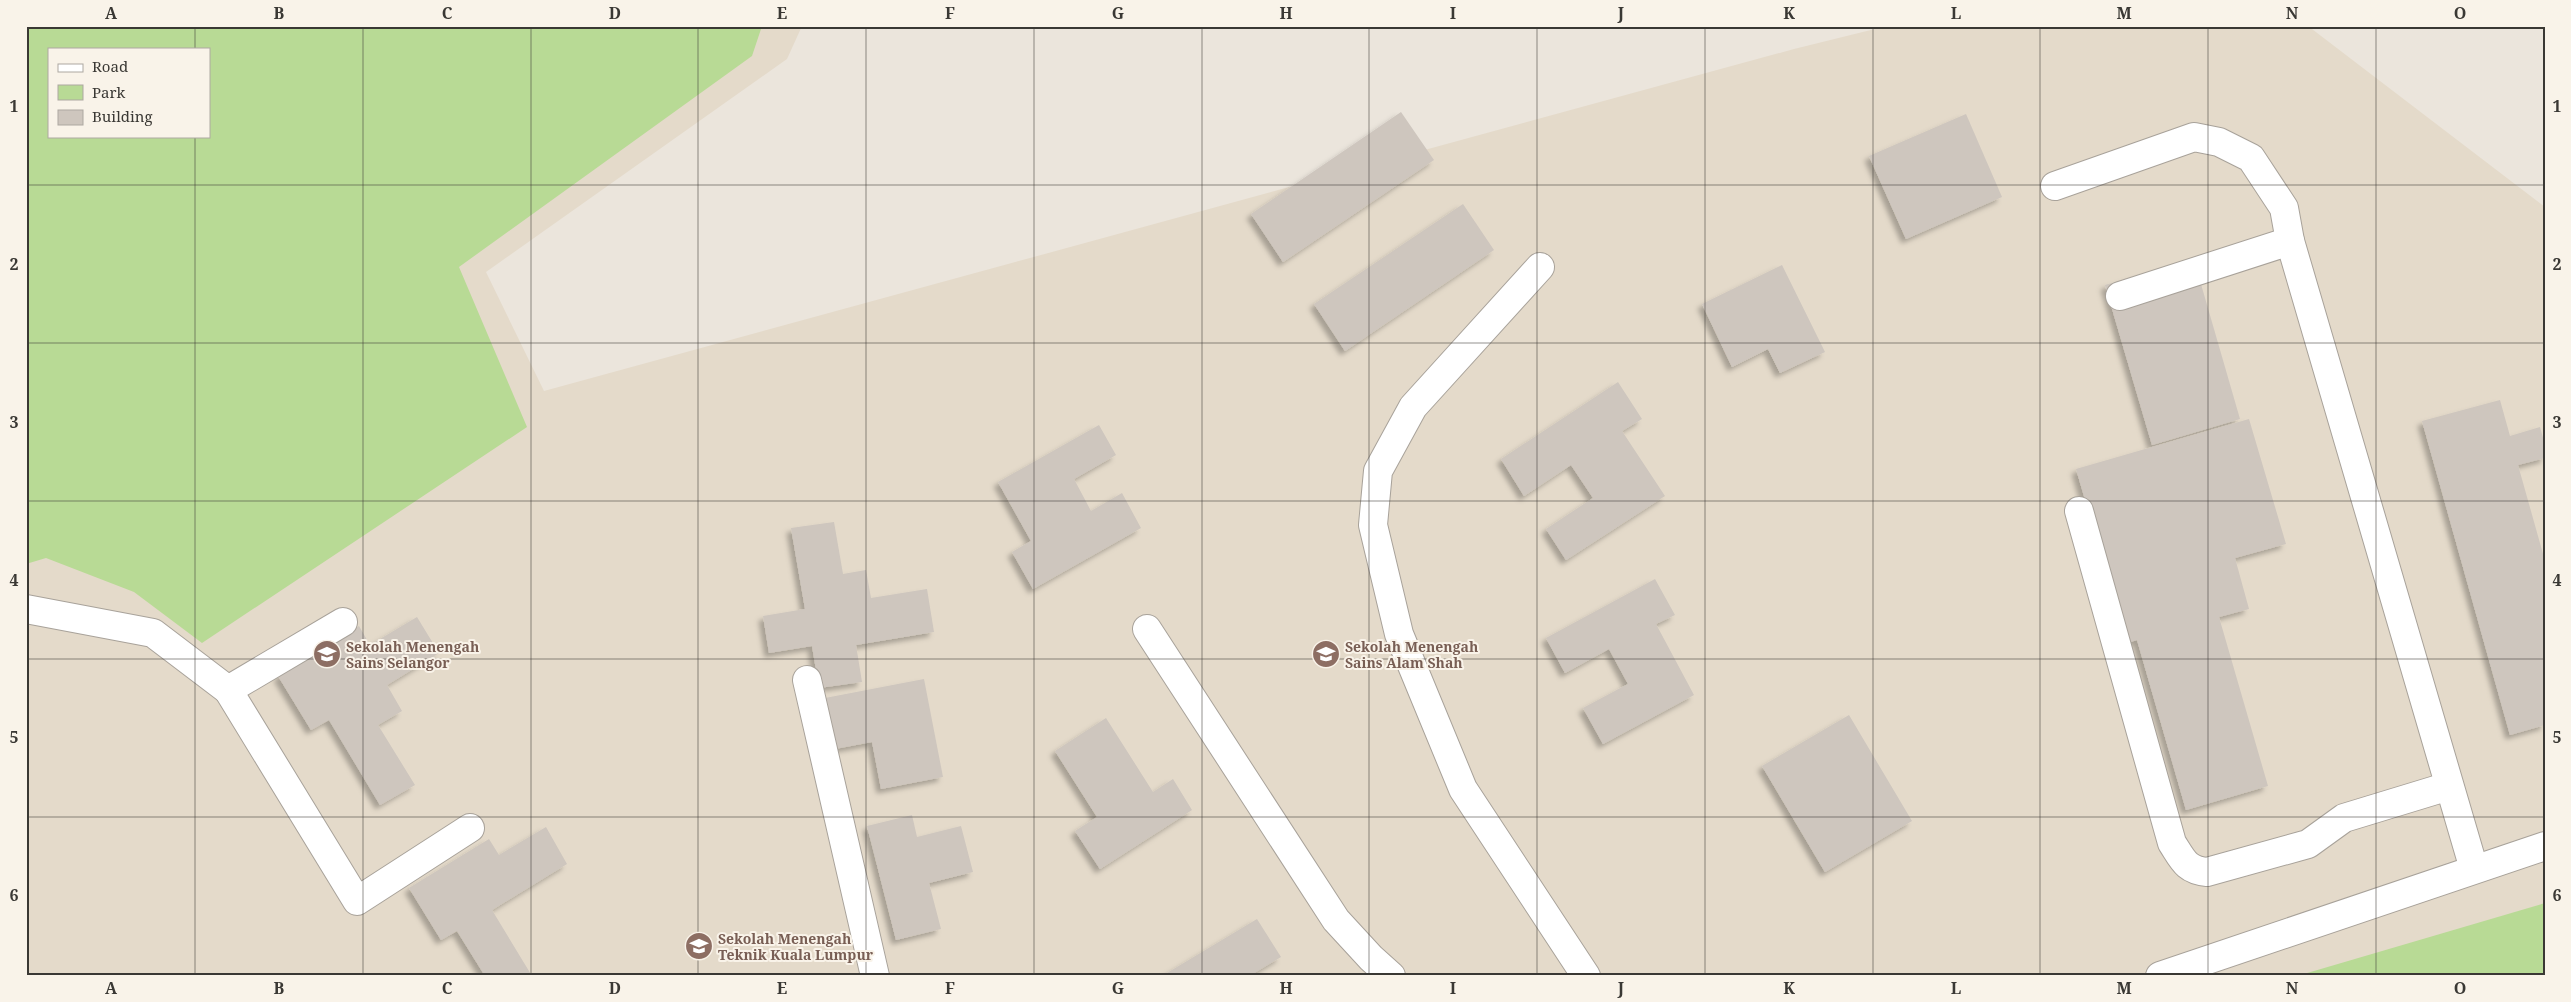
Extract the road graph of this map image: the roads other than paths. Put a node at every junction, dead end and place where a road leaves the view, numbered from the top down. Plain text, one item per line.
1 (2056, 186) dead end
2 (2290, 241) junction
3 (1540, 267) dead end
4 (2120, 296) dead end
5 (2078, 511) dead end
6 (26, 610) edge
7 (343, 622) dead end
8 (1147, 629) dead end
9 (806, 680) dead end
10 (228, 690) junction
11 (2450, 786) junction
12 (470, 828) dead end
13 (2545, 846) edge
14 (2474, 869) junction
15 (875, 976) edge
16 (1391, 976) edge
17 (1586, 976) edge
18 (2160, 976) edge

1 - 2 lane
2 - 4 lane
2 - 11 lane
3 - 17 lane
5 - 11 lane
6 - 10 lane
7 - 10 lane
8 - 16 lane
9 - 15 lane
10 - 12 lane
11 - 14 lane
13 - 14 lane
14 - 18 lane

